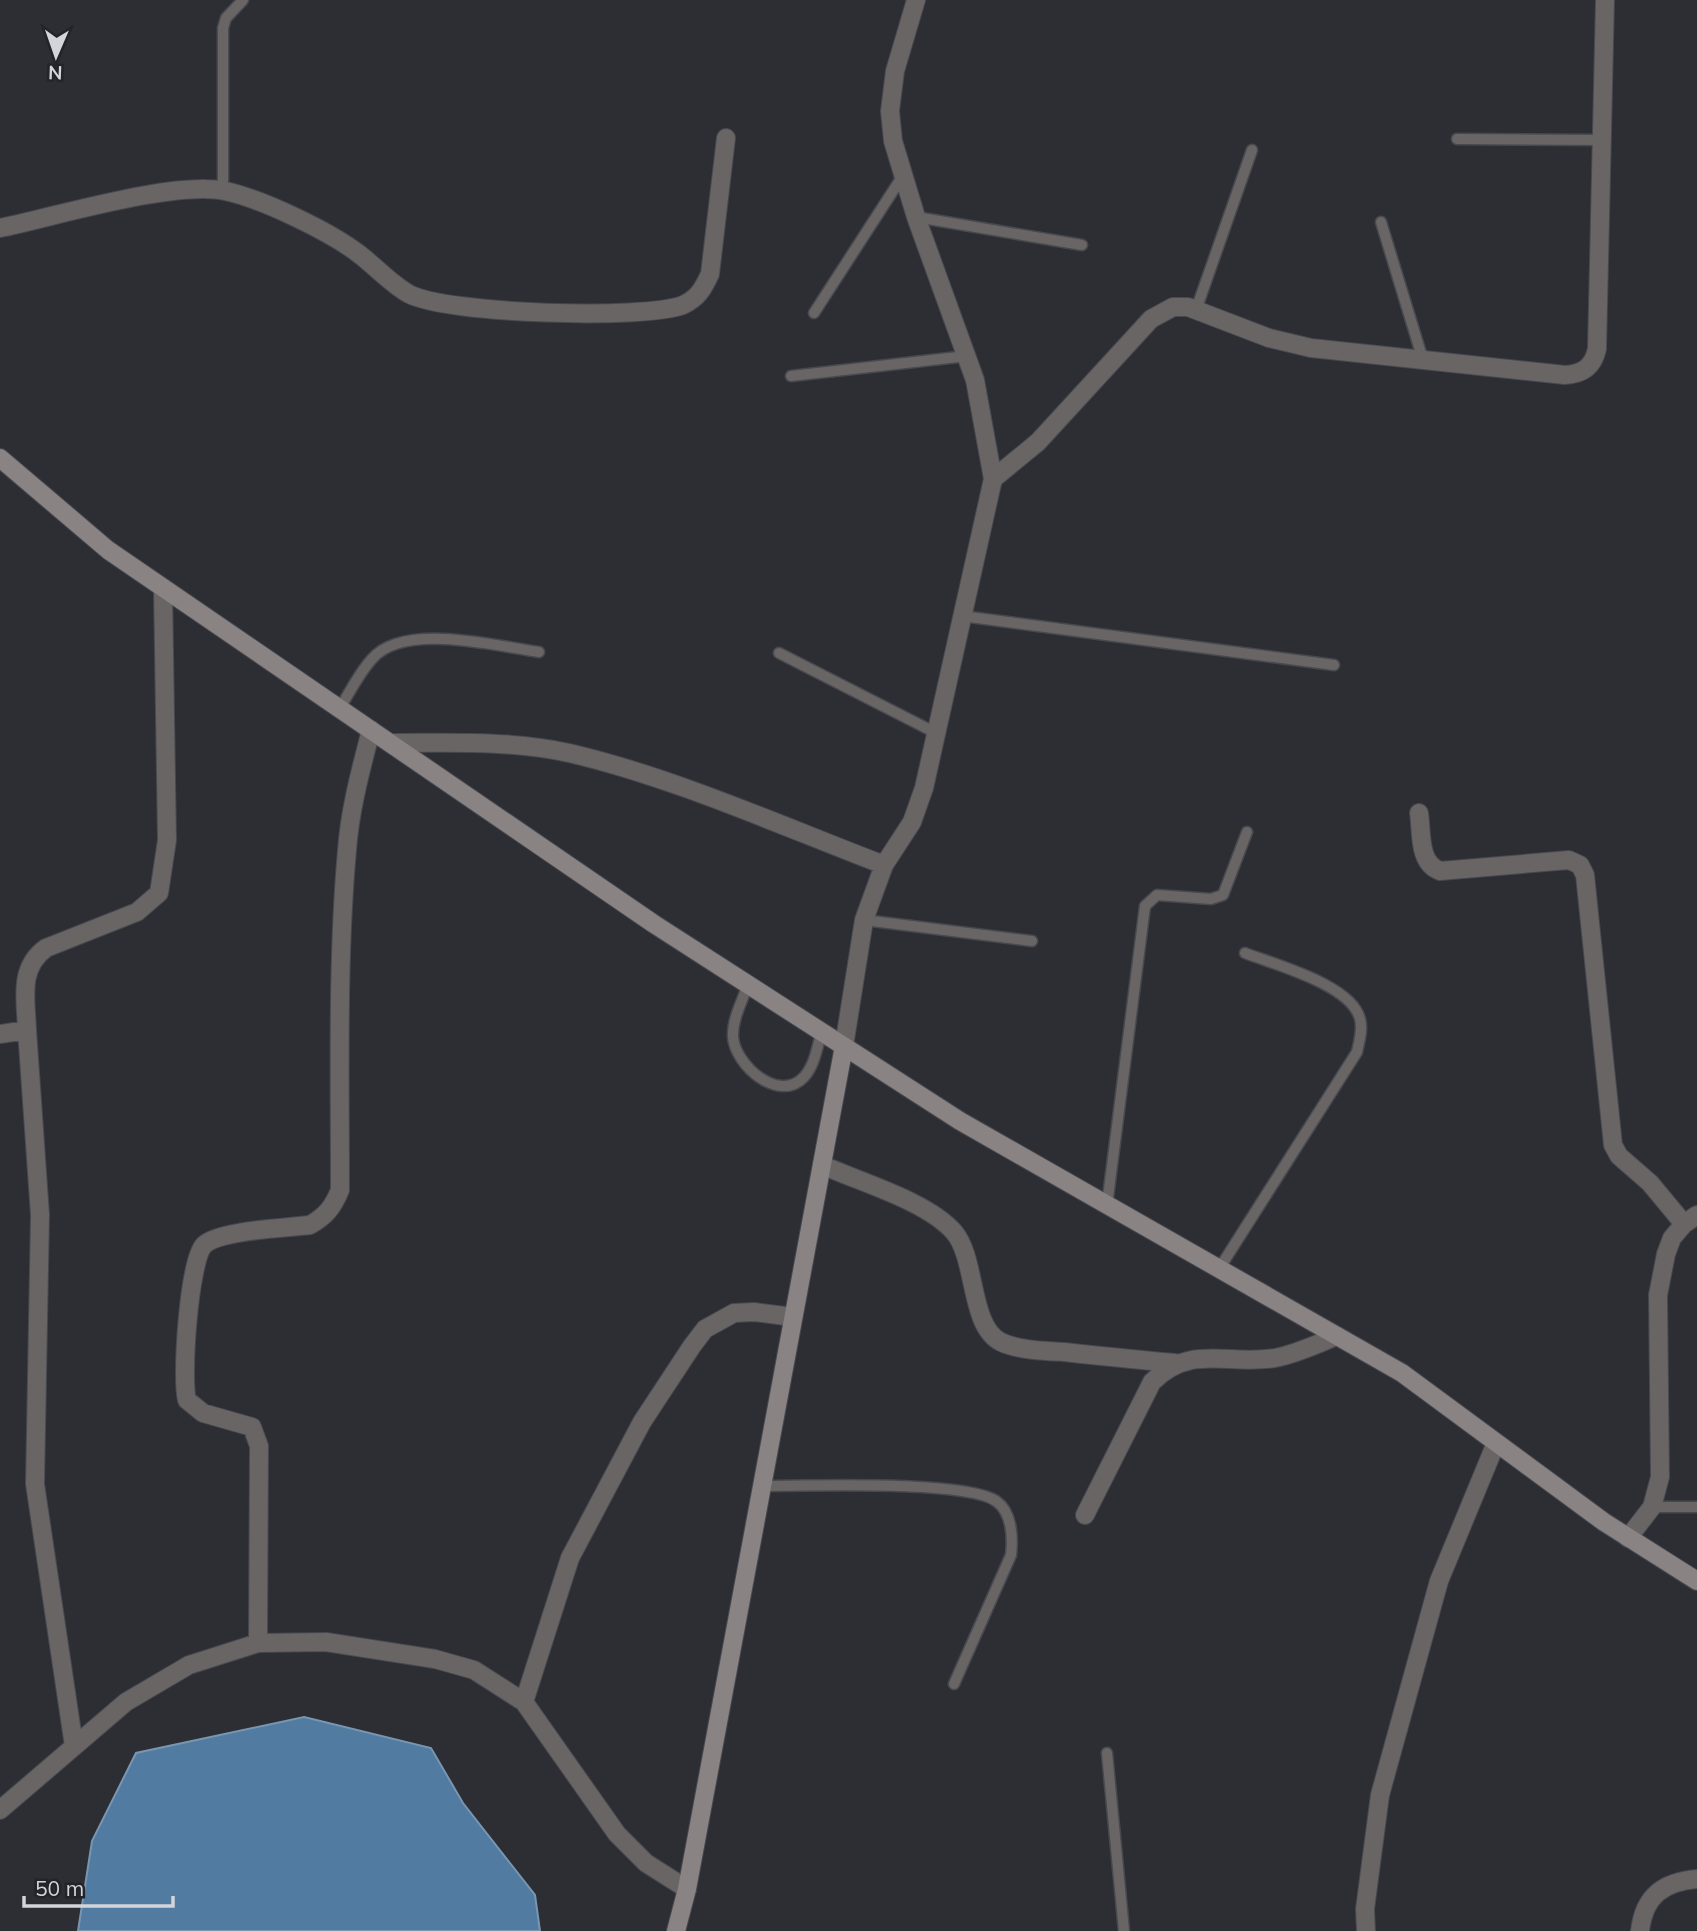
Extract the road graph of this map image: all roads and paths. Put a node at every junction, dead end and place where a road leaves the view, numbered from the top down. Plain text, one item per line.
1 (243, 0) edge
2 (916, 0) edge
3 (1605, 0) edge
4 (726, 138) dead end
5 (1457, 139) dead end
6 (1602, 140) junction
7 (1252, 150) dead end
8 (902, 177) junction
9 (223, 190) junction
10 (915, 217) junction
11 (1381, 222) dead end
12 (0, 228) edge
13 (1082, 245) dead end
14 (1196, 310) junction
15 (814, 313) dead end
16 (967, 356) junction
17 (1423, 360) junction
18 (791, 376) dead end
19 (1, 463) edge
20 (993, 479) junction
21 (163, 588) junction
22 (962, 616) junction
23 (539, 652) dead end
24 (779, 653) dead end
25 (1334, 664) dead end
26 (340, 708) junction
27 (371, 730) junction
28 (936, 733) junction
29 (390, 743) junction
30 (1419, 813) dead end
31 (1247, 832) dead end
32 (884, 865) junction
33 (864, 920) junction
34 (1031, 941) dead end
35 (1245, 953) dead end
36 (748, 984) junction
37 (27, 1030) junction
38 (822, 1031) junction
39 (0, 1034) edge
40 (844, 1046) junction
41 (821, 1165) junction
42 (1107, 1205) junction
43 (1690, 1220) edge
44 (1219, 1269) junction
45 (793, 1317) junction
46 (1337, 1336) junction
47 (1175, 1363) junction
48 (1496, 1443) junction
49 (762, 1486) junction
50 (1652, 1507) junction
51 (1697, 1507) edge
52 (1084, 1515) dead end
53 (1628, 1538) junction
54 (1697, 1581) edge
55 (258, 1643) junction
56 (954, 1684) dead end
57 (524, 1702) junction
58 (74, 1746) junction
59 (1107, 1753) dead end
60 (0, 1810) edge
61 (1697, 1879) edge
62 (687, 1889) junction
63 (676, 1931) edge
64 (1124, 1931) edge
65 (1366, 1931) edge
66 (1640, 1931) edge

1 - 9 lane
2 - 8 street
3 - 6 street
4 - 9 street
5 - 6 lane
6 - 17 street
7 - 14 lane
8 - 10 street
8 - 15 lane
9 - 12 street
10 - 13 lane
10 - 16 street
11 - 17 lane
14 - 17 street
14 - 20 street
16 - 18 lane
16 - 20 street
19 - 21 street
20 - 22 street
21 - 26 street
21 - 37 street
22 - 25 lane
22 - 28 street
23 - 26 lane
24 - 28 lane
26 - 27 street
27 - 29 street
27 - 55 street
28 - 32 street
29 - 32 street
29 - 36 street
30 - 43 street
31 - 42 lane
32 - 33 street
33 - 34 lane
33 - 40 street
35 - 44 lane
36 - 38 street
36 - 38 lane
37 - 39 street
37 - 58 street
38 - 40 street
40 - 41 street
40 - 42 street
41 - 45 street
41 - 47 street
42 - 44 street
43 - 50 street
44 - 46 street
45 - 49 street
45 - 57 street
46 - 47 street
46 - 48 street
47 - 52 street
48 - 53 street
48 - 65 street
49 - 56 lane
49 - 62 street
50 - 51 lane
50 - 53 street
53 - 54 street
55 - 57 street
55 - 58 street
57 - 62 street
58 - 60 street
59 - 64 lane
61 - 66 street
62 - 63 street

